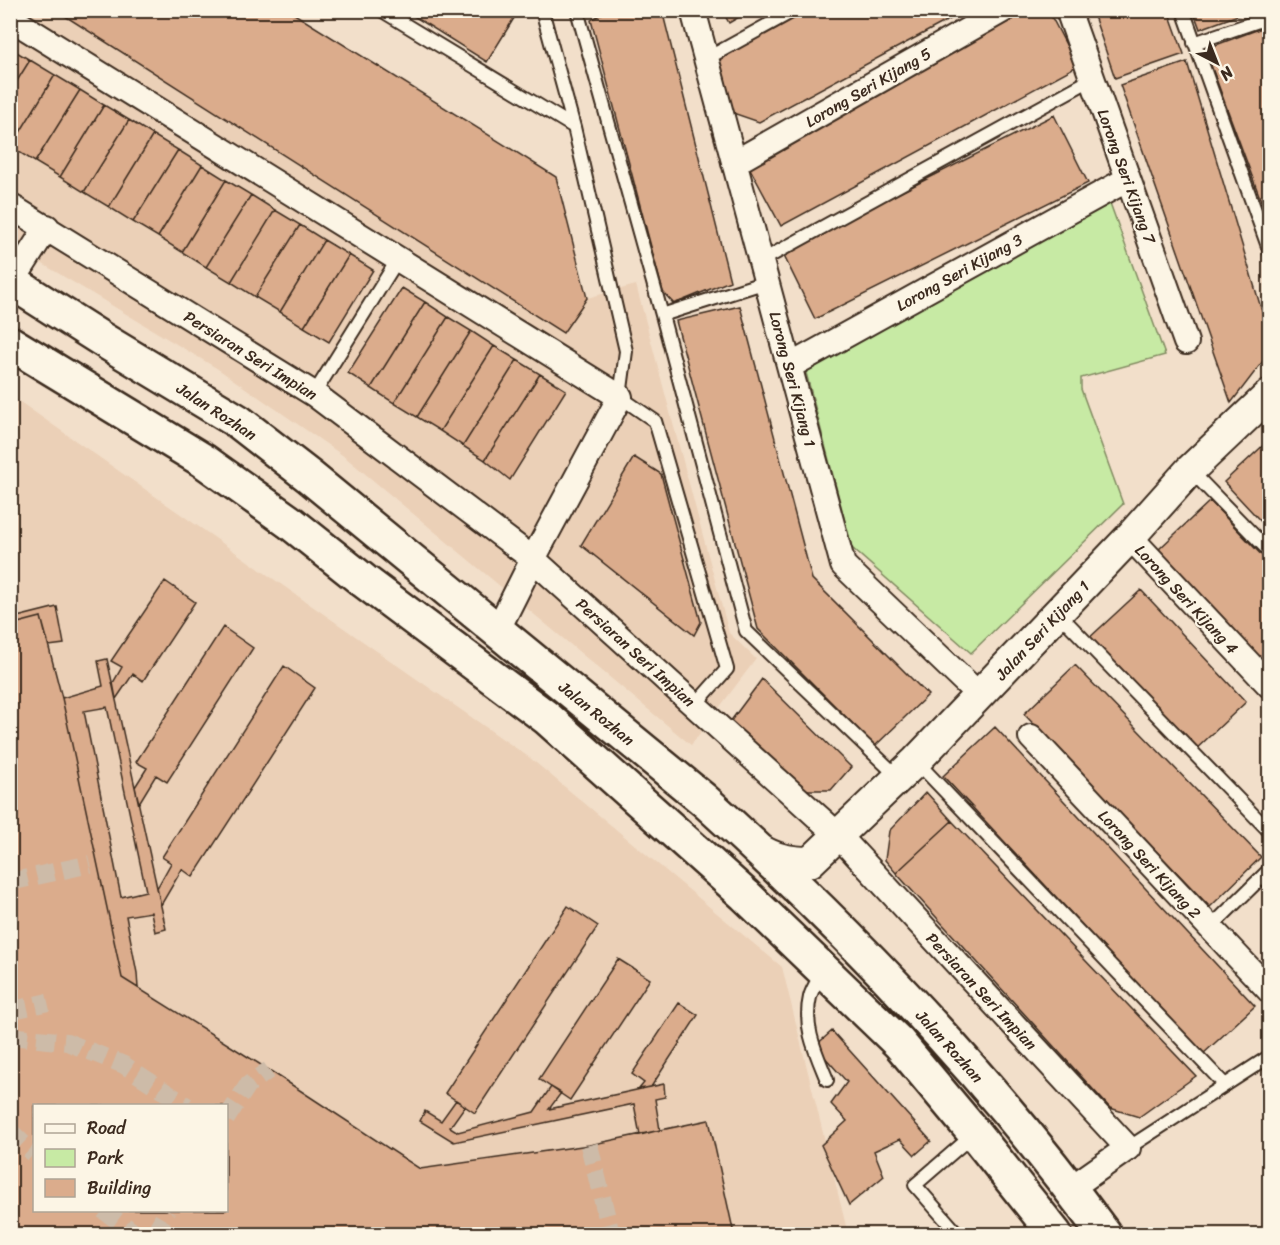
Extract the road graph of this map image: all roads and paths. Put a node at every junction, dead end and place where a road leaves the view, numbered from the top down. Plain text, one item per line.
1 (381, 10) edge
2 (542, 10) edge
3 (577, 10) edge
4 (693, 10) edge
5 (795, 10) edge
6 (1003, 10) edge
7 (1068, 10) edge
8 (1183, 10) edge
9 (1269, 17) edge
10 (10, 18) edge
11 (1194, 42) junction
12 (706, 59) junction
13 (1092, 79) junction
14 (574, 126) junction
15 (734, 163) junction
16 (1128, 179) junction
17 (10, 206) edge
18 (46, 227) junction
19 (1269, 252) edge
20 (398, 259) junction
21 (764, 271) junction
22 (11, 282) edge
23 (662, 315) junction
24 (1186, 342) dead end
25 (10, 343) edge
26 (789, 366) junction
27 (314, 393) junction
28 (620, 398) junction
29 (1265, 407) edge
30 (1190, 470) junction
31 (1130, 537) junction
32 (1269, 552) edge
33 (533, 559) junction
34 (1058, 613) junction
35 (497, 631) junction
36 (1269, 686) edge
37 (980, 696) junction
38 (695, 705) junction
39 (1031, 737) dead end
40 (907, 769) junction
41 (1269, 832) edge
42 (838, 836) junction
43 (757, 848) junction
44 (810, 862) junction
45 (1269, 869) edge
46 (814, 904) junction
47 (1210, 928) junction
48 (824, 970) junction
49 (1269, 991) edge
50 (1269, 1056) edge
51 (827, 1080) dead end
52 (1224, 1085) junction
53 (975, 1134) junction
54 (1128, 1148) junction
55 (1071, 1188) junction
56 (958, 1234) edge
57 (1055, 1234) edge
58 (1104, 1234) edge

1 - 14 lane
2 - 14 lane
3 - 23 lane
4 - 12 street, Lorong Seri Kijang 1
5 - 12 lane
6 - 15 street, Lorong Seri Kijang 5
7 - 13 street, Lorong Seri Kijang 7
8 - 11 lane
9 - 11 lane
10 - 20 street
11 - 19 lane
12 - 15 street, Lorong Seri Kijang 1
13 - 16 street, Lorong Seri Kijang 7
13 - 21 lane
14 - 28 lane
15 - 21 street, Lorong Seri Kijang 1
16 - 24 street, Lorong Seri Kijang 7
16 - 26 street, Lorong Seri Kijang 3
17 - 18 street, Persiaran Seri Impian
18 - 22 street
18 - 27 street, Persiaran Seri Impian
20 - 27 lane
20 - 28 street
21 - 23 lane
21 - 26 street, Lorong Seri Kijang 1
22 - 35 main road, Jalan Rozhan
23 - 40 lane
25 - 48 main road
26 - 37 street, Lorong Seri Kijang 1
27 - 33 street, Persiaran Seri Impian
28 - 33 street
28 - 38 lane
29 - 30 street, Jalan Seri Kijang 1
30 - 31 street, Jalan Seri Kijang 1
30 - 32 lane
31 - 34 street, Jalan Seri Kijang 1
31 - 36 street, Lorong Seri Kijang 4
33 - 35 street
33 - 38 street, Persiaran Seri Impian
34 - 37 street, Jalan Seri Kijang 1
34 - 41 lane
35 - 43 main road, Jalan Rozhan
37 - 40 street, Jalan Seri Kijang 1
38 - 42 street, Persiaran Seri Impian
39 - 47 street, Lorong Seri Kijang 2
40 - 42 street, Jalan Seri Kijang 1
40 - 52 lane
42 - 44 street, Jalan Seri Kijang 1
42 - 54 street, Persiaran Seri Impian
43 - 44 street
43 - 46 main road, Jalan Rozhan
44 - 46 street
45 - 47 lane
46 - 55 main road, Jalan Rozhan
47 - 49 street, Lorong Seri Kijang 2
48 - 51 lane
48 - 53 main road
50 - 52 lane
52 - 54 lane
53 - 56 lane
53 - 57 main road
54 - 55 street
55 - 58 main road, Jalan Rozhan

